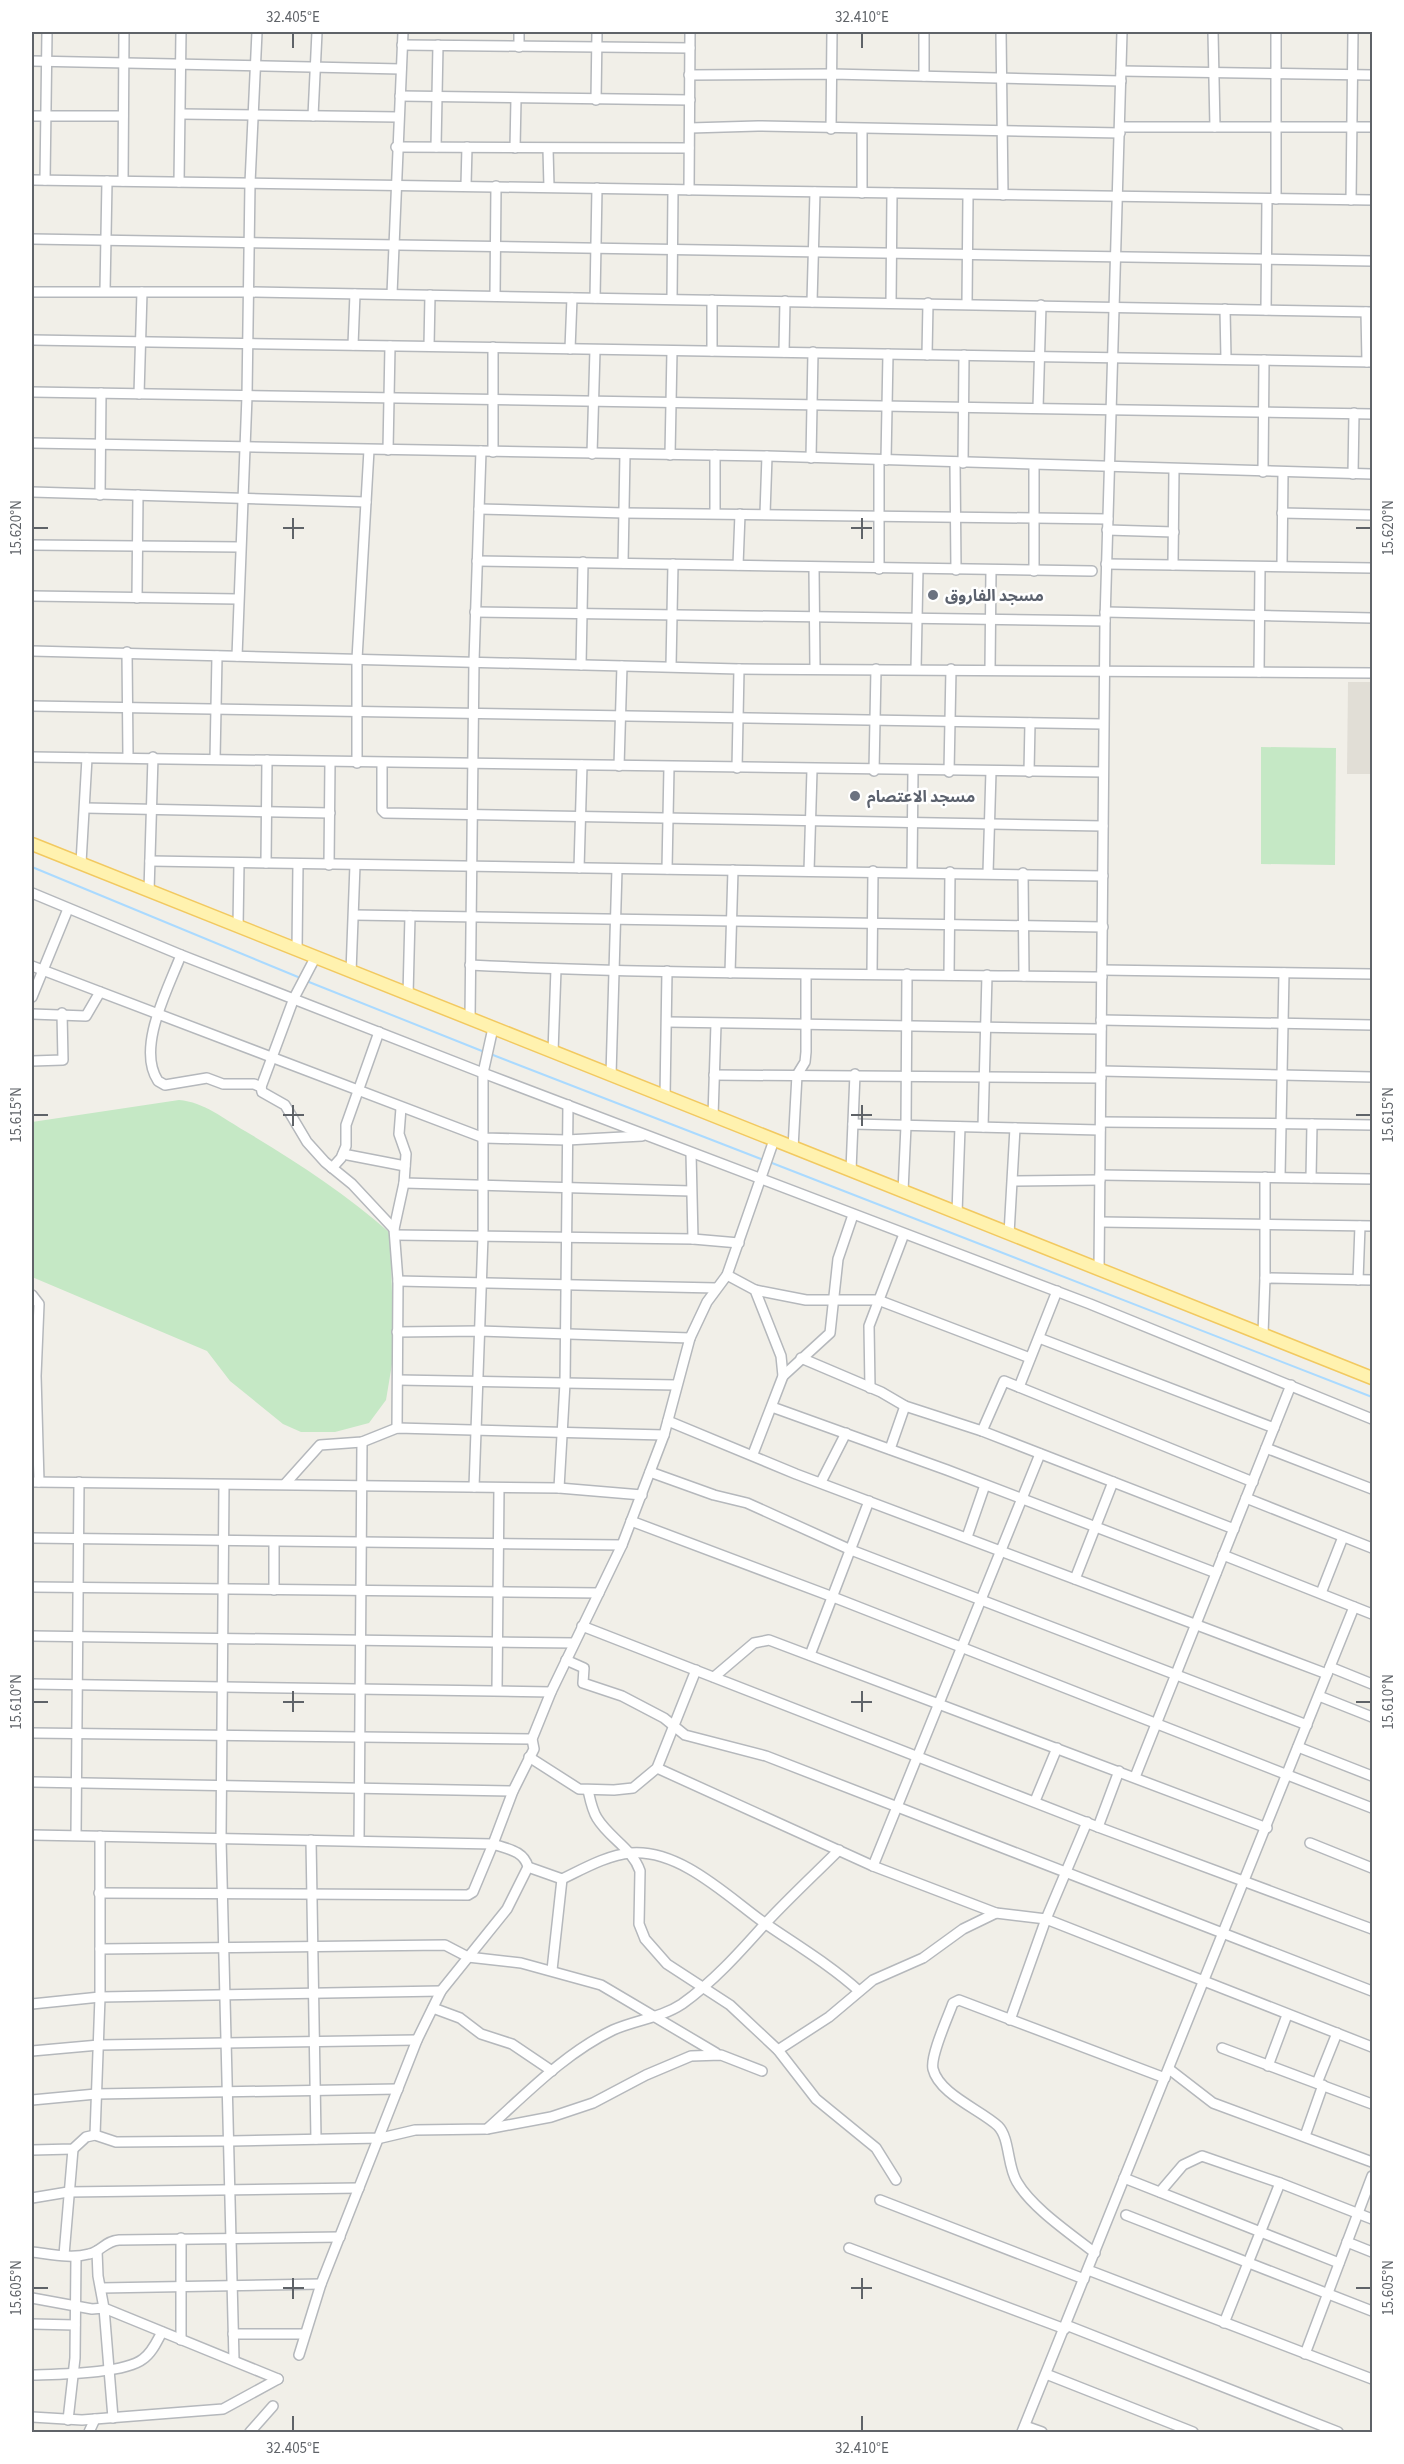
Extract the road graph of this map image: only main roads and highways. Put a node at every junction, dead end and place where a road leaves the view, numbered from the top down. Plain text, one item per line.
1 (32, 844) edge
2 (1372, 1378) edge

1 - 2 main road

